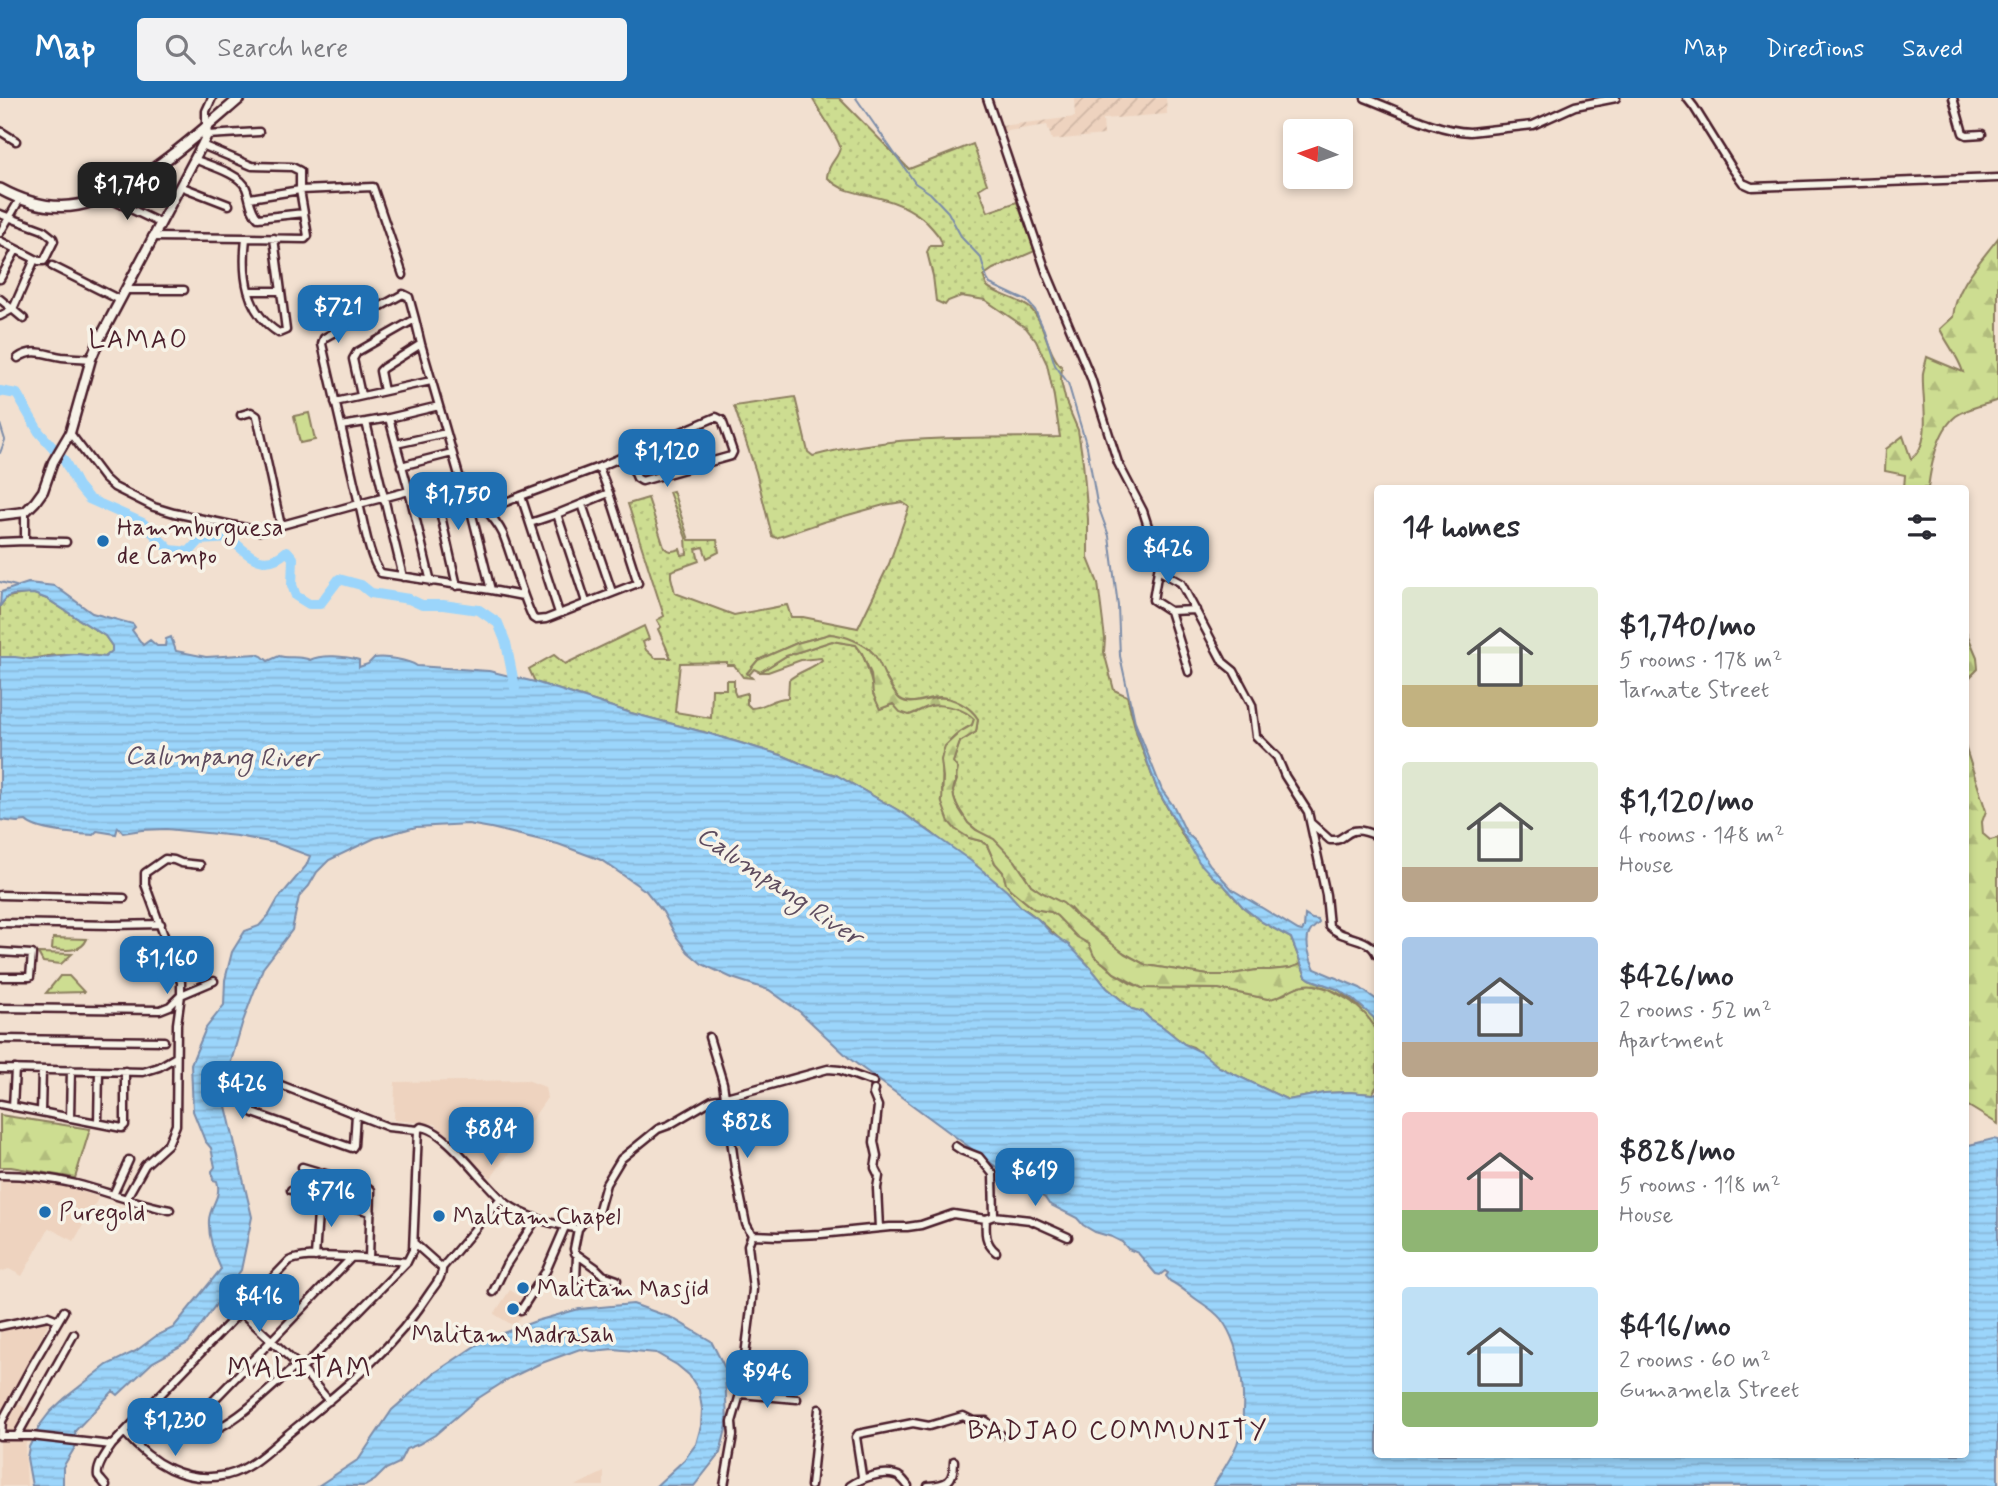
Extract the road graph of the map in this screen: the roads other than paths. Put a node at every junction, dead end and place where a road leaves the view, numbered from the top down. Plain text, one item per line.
1 (212, 98) edge
2 (240, 98) edge
3 (987, 98) edge
4 (1366, 98) edge
5 (1616, 98) edge
6 (1687, 98) edge
7 (1953, 98) edge
8 (0, 131) edge
9 (207, 131) junction
10 (258, 132) dead end
11 (1982, 134) dead end
12 (16, 141) dead end
13 (202, 145) junction
14 (194, 159) junction
15 (1998, 178) edge
16 (180, 186) junction
17 (0, 189) edge
18 (300, 190) junction
19 (106, 197) junction
20 (20, 198) junction
21 (250, 198) junction
22 (229, 205) dead end
23 (304, 213) junction
24 (0, 214) edge
25 (9, 218) junction
26 (160, 223) junction
27 (0, 233) edge
28 (152, 237) junction
29 (274, 237) junction
30 (247, 238) junction
31 (0, 241) edge
32 (16, 250) junction
33 (35, 259) junction
34 (52, 266) dead end
35 (403, 275) dead end
36 (0, 279) edge
37 (125, 290) junction
38 (184, 290) dead end
39 (280, 290) junction
40 (249, 291) junction
41 (0, 299) edge
42 (120, 300) junction
43 (13, 309) junction
44 (0, 316) edge
45 (23, 319) dead end
46 (415, 319) junction
47 (421, 344) junction
48 (18, 358) dead end
49 (91, 359) junction
50 (431, 382) junction
51 (384, 391) junction
52 (361, 395) junction
53 (335, 402) junction
54 (439, 406) junction
55 (241, 415) dead end
56 (389, 418) junction
57 (366, 422) junction
58 (341, 426) junction
59 (71, 433) junction
60 (446, 433) junction
61 (396, 444) junction
62 (452, 453) junction
63 (627, 456) junction
64 (401, 466) junction
65 (599, 467) junction
66 (460, 479) junction
67 (433, 485) junction
68 (409, 491) junction
69 (609, 493) junction
70 (472, 495) junction
71 (521, 496) junction
72 (384, 497) junction
73 (359, 504) junction
74 (582, 504) junction
75 (486, 510) junction
76 (25, 512) junction
77 (557, 514) junction
78 (0, 515) edge
79 (530, 523) junction
80 (281, 526) junction
81 (25, 541) junction
82 (0, 542) edge
83 (66, 542) dead end
84 (1159, 563) junction
85 (404, 578) junction
86 (431, 582) junction
87 (457, 586) junction
88 (491, 590) junction
89 (612, 592) junction
90 (523, 596) junction
91 (586, 602) junction
92 (1196, 610) junction
93 (1170, 611) junction
94 (559, 613) junction
95 (1189, 672) dead end
96 (1310, 821) junction
97 (1374, 835) edge
98 (200, 865) dead end
99 (0, 895) edge
100 (124, 898) dead end
101 (0, 923) edge
102 (161, 924) junction
103 (1374, 949) edge
104 (0, 952) edge
105 (0, 977) edge
106 (214, 981) dead end
107 (181, 995) junction
108 (0, 1008) edge
109 (709, 1037) dead end
110 (0, 1039) edge
111 (164, 1041) dead end
112 (176, 1057) junction
113 (0, 1069) edge
114 (15, 1069) junction
115 (42, 1070) junction
116 (71, 1070) junction
117 (99, 1071) junction
118 (125, 1071) junction
119 (237, 1072) dead end
120 (263, 1078) junction
121 (726, 1100) junction
122 (0, 1104) edge
123 (13, 1107) junction
124 (41, 1112) junction
125 (356, 1114) junction
126 (70, 1118) junction
127 (98, 1123) junction
128 (418, 1129) junction
129 (955, 1146) dead end
130 (129, 1160) dead end
131 (302, 1167) dead end
132 (0, 1175) edge
133 (291, 1190) dead end
134 (113, 1195) junction
135 (501, 1198) junction
136 (126, 1199) junction
137 (319, 1199) junction
138 (170, 1210) dead end
139 (371, 1212) junction
140 (994, 1216) junction
141 (537, 1218) junction
142 (986, 1219) junction
143 (565, 1227) junction
144 (879, 1228) junction
145 (578, 1230) junction
146 (752, 1235) junction
147 (1068, 1237) dead end
148 (414, 1243) junction
149 (996, 1252) dead end
150 (577, 1255) junction
151 (315, 1257) junction
152 (351, 1258) junction
153 (369, 1259) junction
154 (407, 1262) junction
155 (442, 1268) junction
156 (576, 1280) dead end
157 (617, 1280) dead end
158 (493, 1292) dead end
159 (521, 1310) dead end
160 (64, 1311) dead end
161 (241, 1312) junction
162 (58, 1320) junction
163 (0, 1326) edge
164 (74, 1334) dead end
165 (271, 1341) junction
166 (300, 1367) junction
167 (740, 1394) junction
168 (158, 1397) junction
169 (797, 1399) dead end
170 (328, 1401) junction
171 (819, 1409) dead end
172 (187, 1428) junction
173 (125, 1433) junction
174 (1001, 1435) dead end
175 (0, 1436) edge
176 (17, 1436) junction
177 (112, 1446) junction
178 (954, 1461) dead end
179 (861, 1480) junction
180 (106, 1486) edge
181 (724, 1486) edge
182 (811, 1486) edge
183 (850, 1486) edge
184 (908, 1486) edge
185 (928, 1486) edge

1 - 9 street
2 - 9 main road
3 - 84 street
4 - 5 street
6 - 15 street
7 - 11 street
8 - 12 street
9 - 10 street
9 - 13 street
9 - 19 main road
13 - 14 street
13 - 18 street
14 - 16 street
14 - 21 street
16 - 22 street
16 - 26 street
17 - 20 main road
18 - 21 street
18 - 23 street
18 - 35 street
19 - 20 main road
19 - 26 street
20 - 25 street
21 - 23 street
23 - 29 street
24 - 25 street
25 - 27 street
25 - 33 street
26 - 28 street
28 - 30 street
28 - 37 street
29 - 30 street
29 - 39 street
30 - 40 street
31 - 32 street
32 - 33 street
32 - 36 street
33 - 43 street
34 - 42 street
37 - 38 street
37 - 42 street
39 - 40 street
39 - 40 street
41 - 43 street
42 - 49 street
43 - 44 street
43 - 45 street
46 - 47 street
46 - 52 street
46 - 53 street
47 - 50 street
47 - 51 street
48 - 49 street
49 - 59 street
50 - 51 street
50 - 54 street
51 - 52 street
52 - 53 street
53 - 58 street
54 - 56 street
54 - 60 street
55 - 80 street
56 - 57 street
56 - 61 street
57 - 58 street
57 - 72 street
58 - 73 street
59 - 76 street
59 - 80 street
60 - 61 street
60 - 62 street
61 - 64 street
62 - 64 street
62 - 66 street
63 - 63 street
63 - 65 street
64 - 68 street
65 - 69 street
65 - 71 street
66 - 67 street
66 - 70 street
67 - 68 street
67 - 87 street
68 - 72 street
68 - 86 street
69 - 74 street
69 - 89 street
70 - 75 street
70 - 88 street
71 - 75 street
71 - 79 street
72 - 73 street
72 - 85 street
73 - 80 street
73 - 85 street
74 - 77 street
74 - 89 street
75 - 90 street
76 - 78 street
76 - 81 street
77 - 79 street
77 - 91 street
79 - 94 street
81 - 82 street
81 - 83 street
84 - 92 street
84 - 93 street
85 - 86 street
86 - 87 street
87 - 88 street
88 - 90 street
89 - 91 street
90 - 94 street
91 - 94 street
92 - 93 street
92 - 96 street
93 - 95 street
96 - 97 street
96 - 103 street
98 - 102 street
99 - 100 street
101 - 102 street
102 - 107 street
104 - 105 street
106 - 107 street
107 - 108 street
107 - 112 street
109 - 121 street
110 - 111 street
112 - 118 street
112 - 136 street
113 - 114 street
114 - 115 street
114 - 123 street
115 - 116 street
115 - 124 street
116 - 117 street
116 - 126 street
117 - 118 street
117 - 127 street
118 - 127 street
119 - 120 street
120 - 125 street
120 - 125 street
121 - 144 street
121 - 145 street
121 - 146 street
122 - 123 street
123 - 124 street
124 - 126 street
125 - 128 street
126 - 127 street
128 - 135 street
128 - 148 street
129 - 140 street
130 - 134 street
131 - 139 street
132 - 134 street
133 - 137 street
134 - 136 street
135 - 141 street
135 - 155 street
136 - 138 street
137 - 139 street
137 - 151 street
139 - 153 street
140 - 142 street
140 - 147 street
141 - 143 street
141 - 158 street
142 - 144 street
142 - 149 street
143 - 145 street
143 - 159 street
144 - 146 street
145 - 150 street
146 - 167 street
148 - 154 street
148 - 155 street
150 - 156 street
150 - 157 street
151 - 152 street
151 - 161 street
152 - 153 street
152 - 165 street
153 - 154 street
154 - 166 street
155 - 170 street
160 - 162 street
161 - 165 street
161 - 168 street
162 - 163 street
162 - 175 street
164 - 176 street
165 - 166 street
165 - 172 street
166 - 170 street
166 - 172 street
167 - 169 street
167 - 181 street
168 - 172 street
168 - 173 street
170 - 173 street
171 - 182 street
173 - 177 street
174 - 179 street
175 - 176 street
176 - 177 street
177 - 180 street
178 - 185 street
179 - 183 street
179 - 184 street

